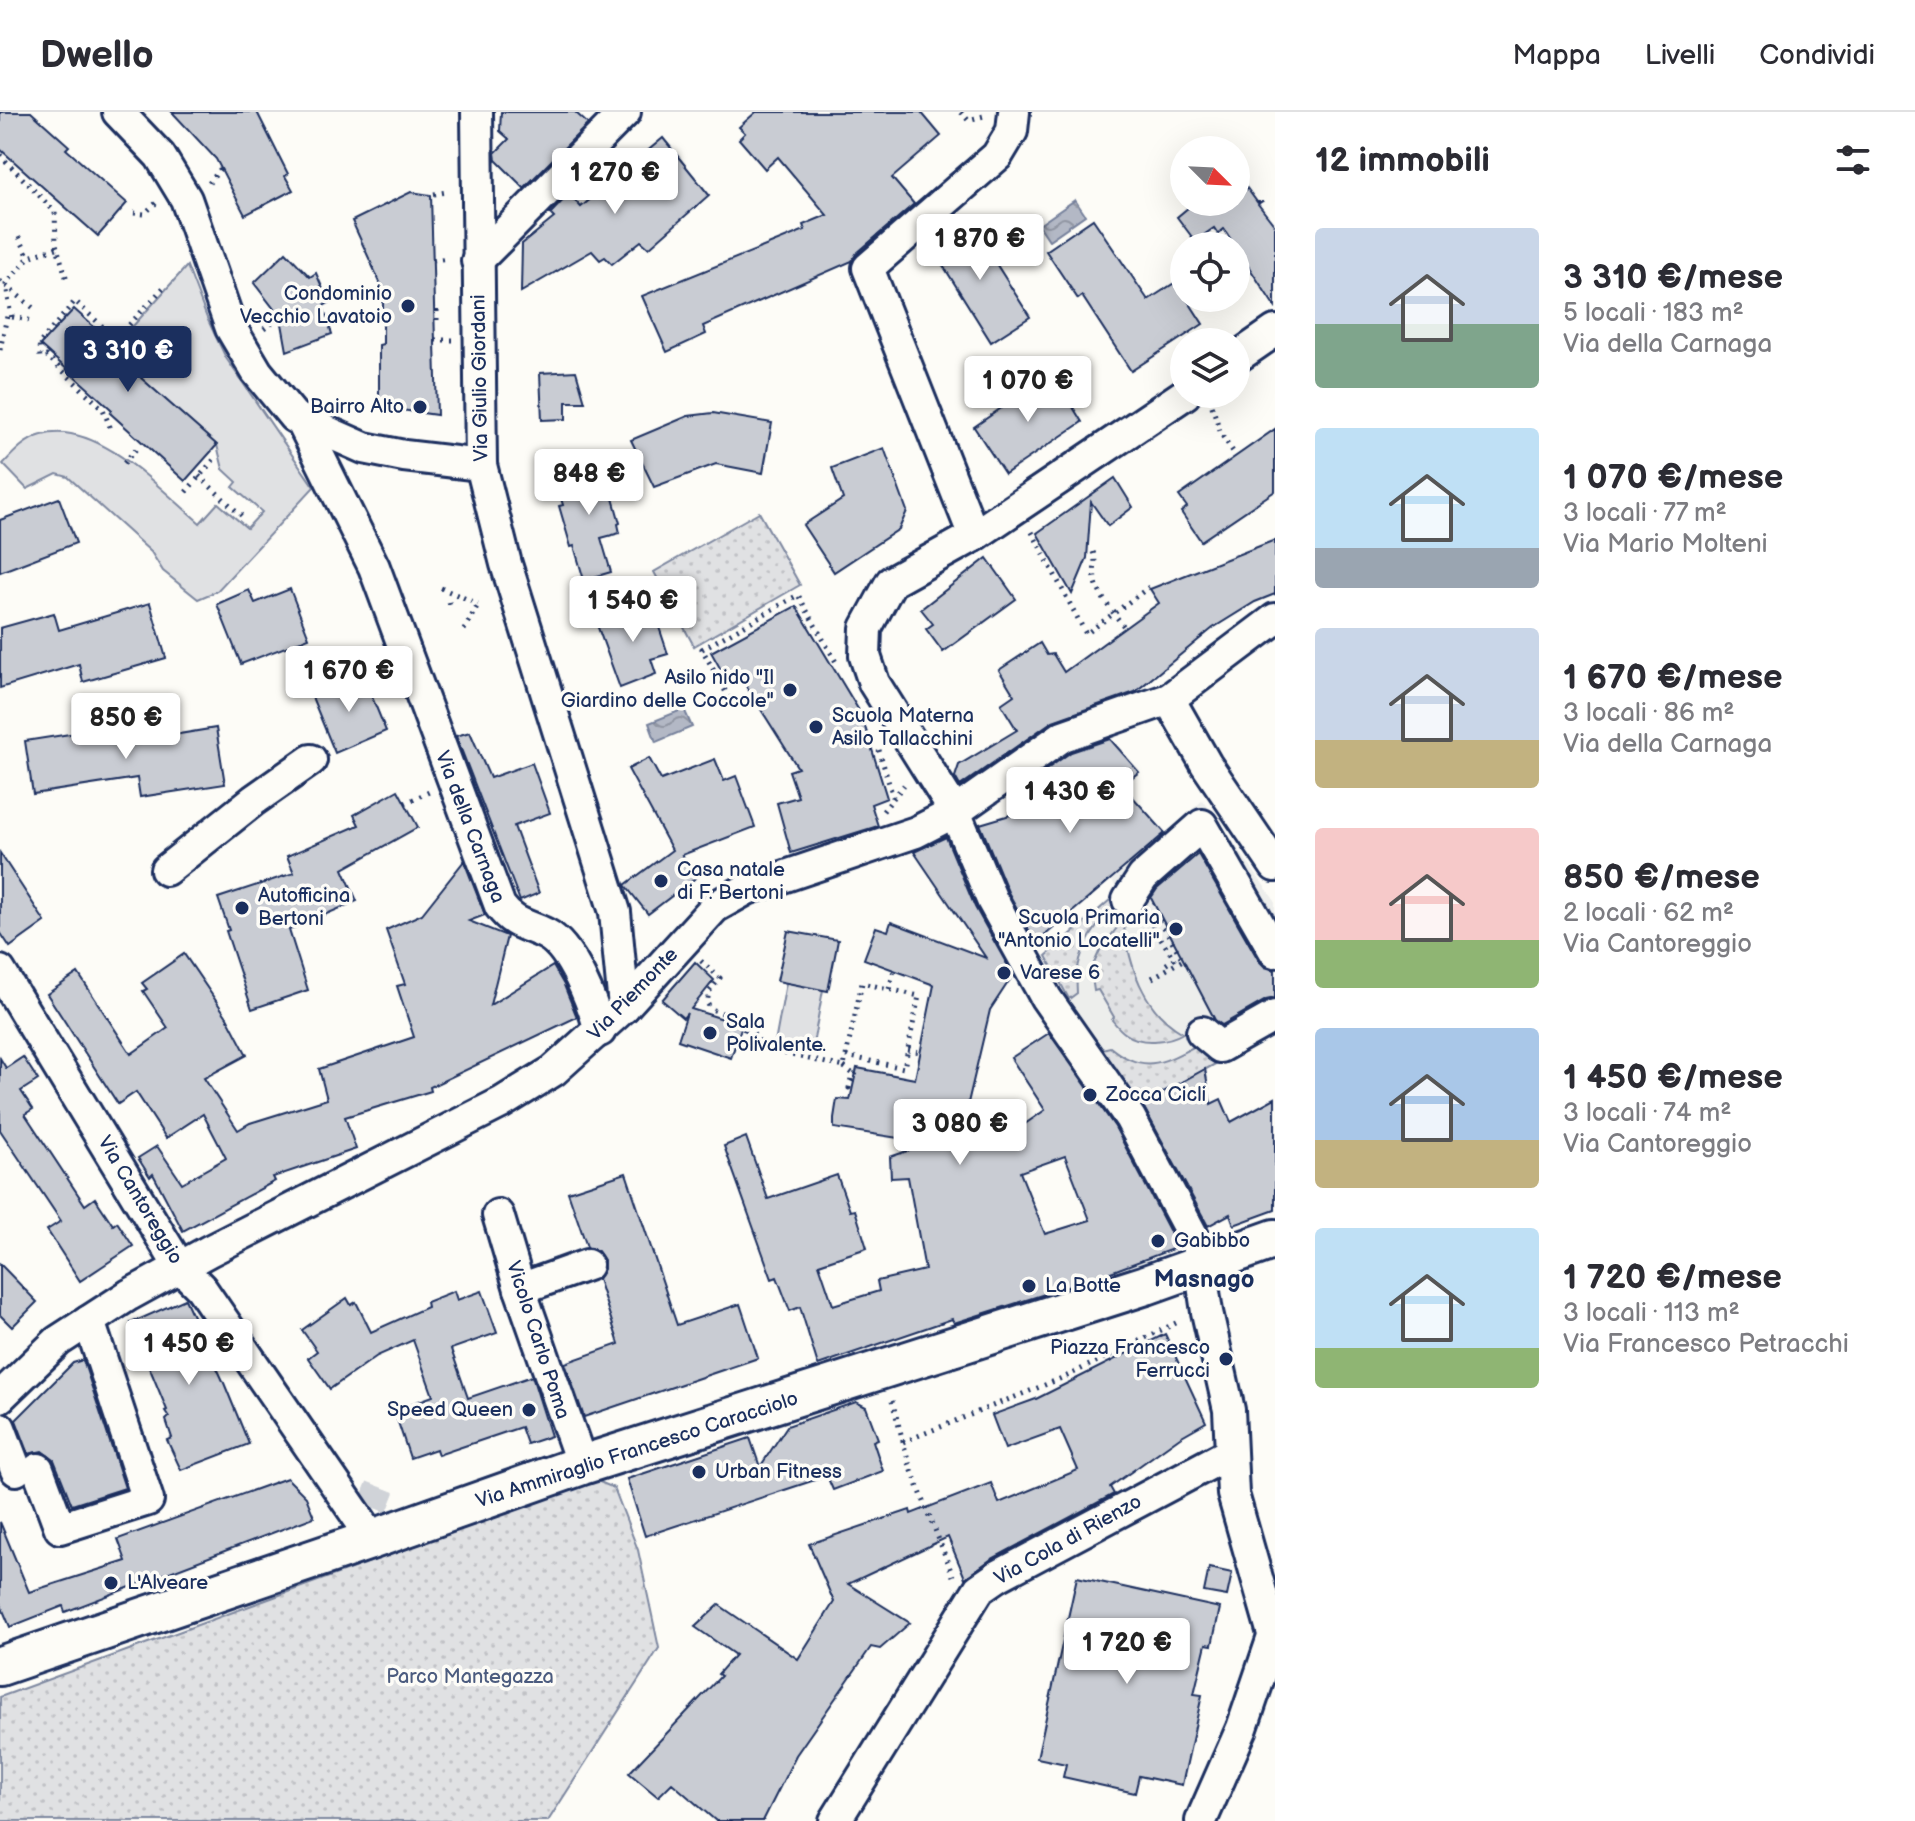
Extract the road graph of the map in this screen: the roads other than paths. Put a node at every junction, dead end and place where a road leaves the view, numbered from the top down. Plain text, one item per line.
1 (118, 112) edge
2 (477, 112) edge
3 (625, 112) edge
4 (1014, 112) edge
5 (463, 259) junction
6 (1275, 331) edge
7 (1250, 348) edge
8 (1178, 408) edge
9 (302, 422) junction
10 (481, 465) junction
11 (974, 536) junction
12 (1275, 619) edge
13 (1169, 699) junction
14 (311, 760) dead end
15 (955, 812) junction
16 (1275, 866) edge
17 (601, 868) junction
18 (166, 870) dead end
19 (1140, 903) road end
20 (1275, 952) edge
21 (619, 955) junction
22 (661, 966) junction
23 (0, 971) edge
24 (581, 981) junction
25 (1275, 1016) edge
26 (617, 1020) junction
27 (1202, 1032) dead end
28 (498, 1215) dead end
29 (1275, 1239) edge
30 (587, 1265) dead end
31 (179, 1266) junction
32 (1202, 1267) junction
33 (520, 1289) junction
34 (89, 1321) junction
35 (0, 1397) edge
36 (0, 1428) edge
37 (1230, 1453) junction
38 (582, 1465) junction
39 (370, 1525) junction
40 (1274, 1639) edge
41 (0, 1666) edge
42 (835, 1821) edge
43 (1201, 1821) edge

1 - 9 street, Via della Carnaga
2 - 5 street, Via Giulio Giordani
3 - 5 street
4 - 11 street
5 - 10 street, Via Giulio Giordani
6 - 7 street
8 - 11 street
9 - 10 street, Via della Carnaga
9 - 24 street, Via della Carnaga
10 - 17 street, Via Giulio Giordani
11 - 15 street
12 - 13 street, Via Piemonte
13 - 15 street, Via Piemonte
13 - 16 street
14 - 18 street
15 - 22 street, Via Piemonte
15 - 32 street
17 - 21 street, Via Giulio Giordani
17 - 22 street, Via Giulio Giordani
19 - 20 street
21 - 24 street
21 - 26 street, Via Giulio Giordani
22 - 26 street, Via Piemonte
23 - 31 street, Via Cantoreggio
24 - 26 street, Via della Carnaga
25 - 27 street
26 - 31 street, Via Piemonte
28 - 33 street, Vicolo Carlo Poma
29 - 32 main road, Via Ammiraglio Francesco Caracciolo
30 - 33 street
31 - 34 street, Via Piemonte
31 - 39 street, Via Cantoreggio
32 - 37 street
32 - 38 main road, Via Ammiraglio Francesco Caracciolo
33 - 38 street, Vicolo Carlo Poma
34 - 35 street, Via Piemonte
34 - 36 street
37 - 40 street
37 - 42 street, Via Cola di Rienzo
38 - 39 main road, Via Ammiraglio Francesco Caracciolo
39 - 41 main road, Via Ammiraglio Francesco Caracciolo
40 - 43 street

